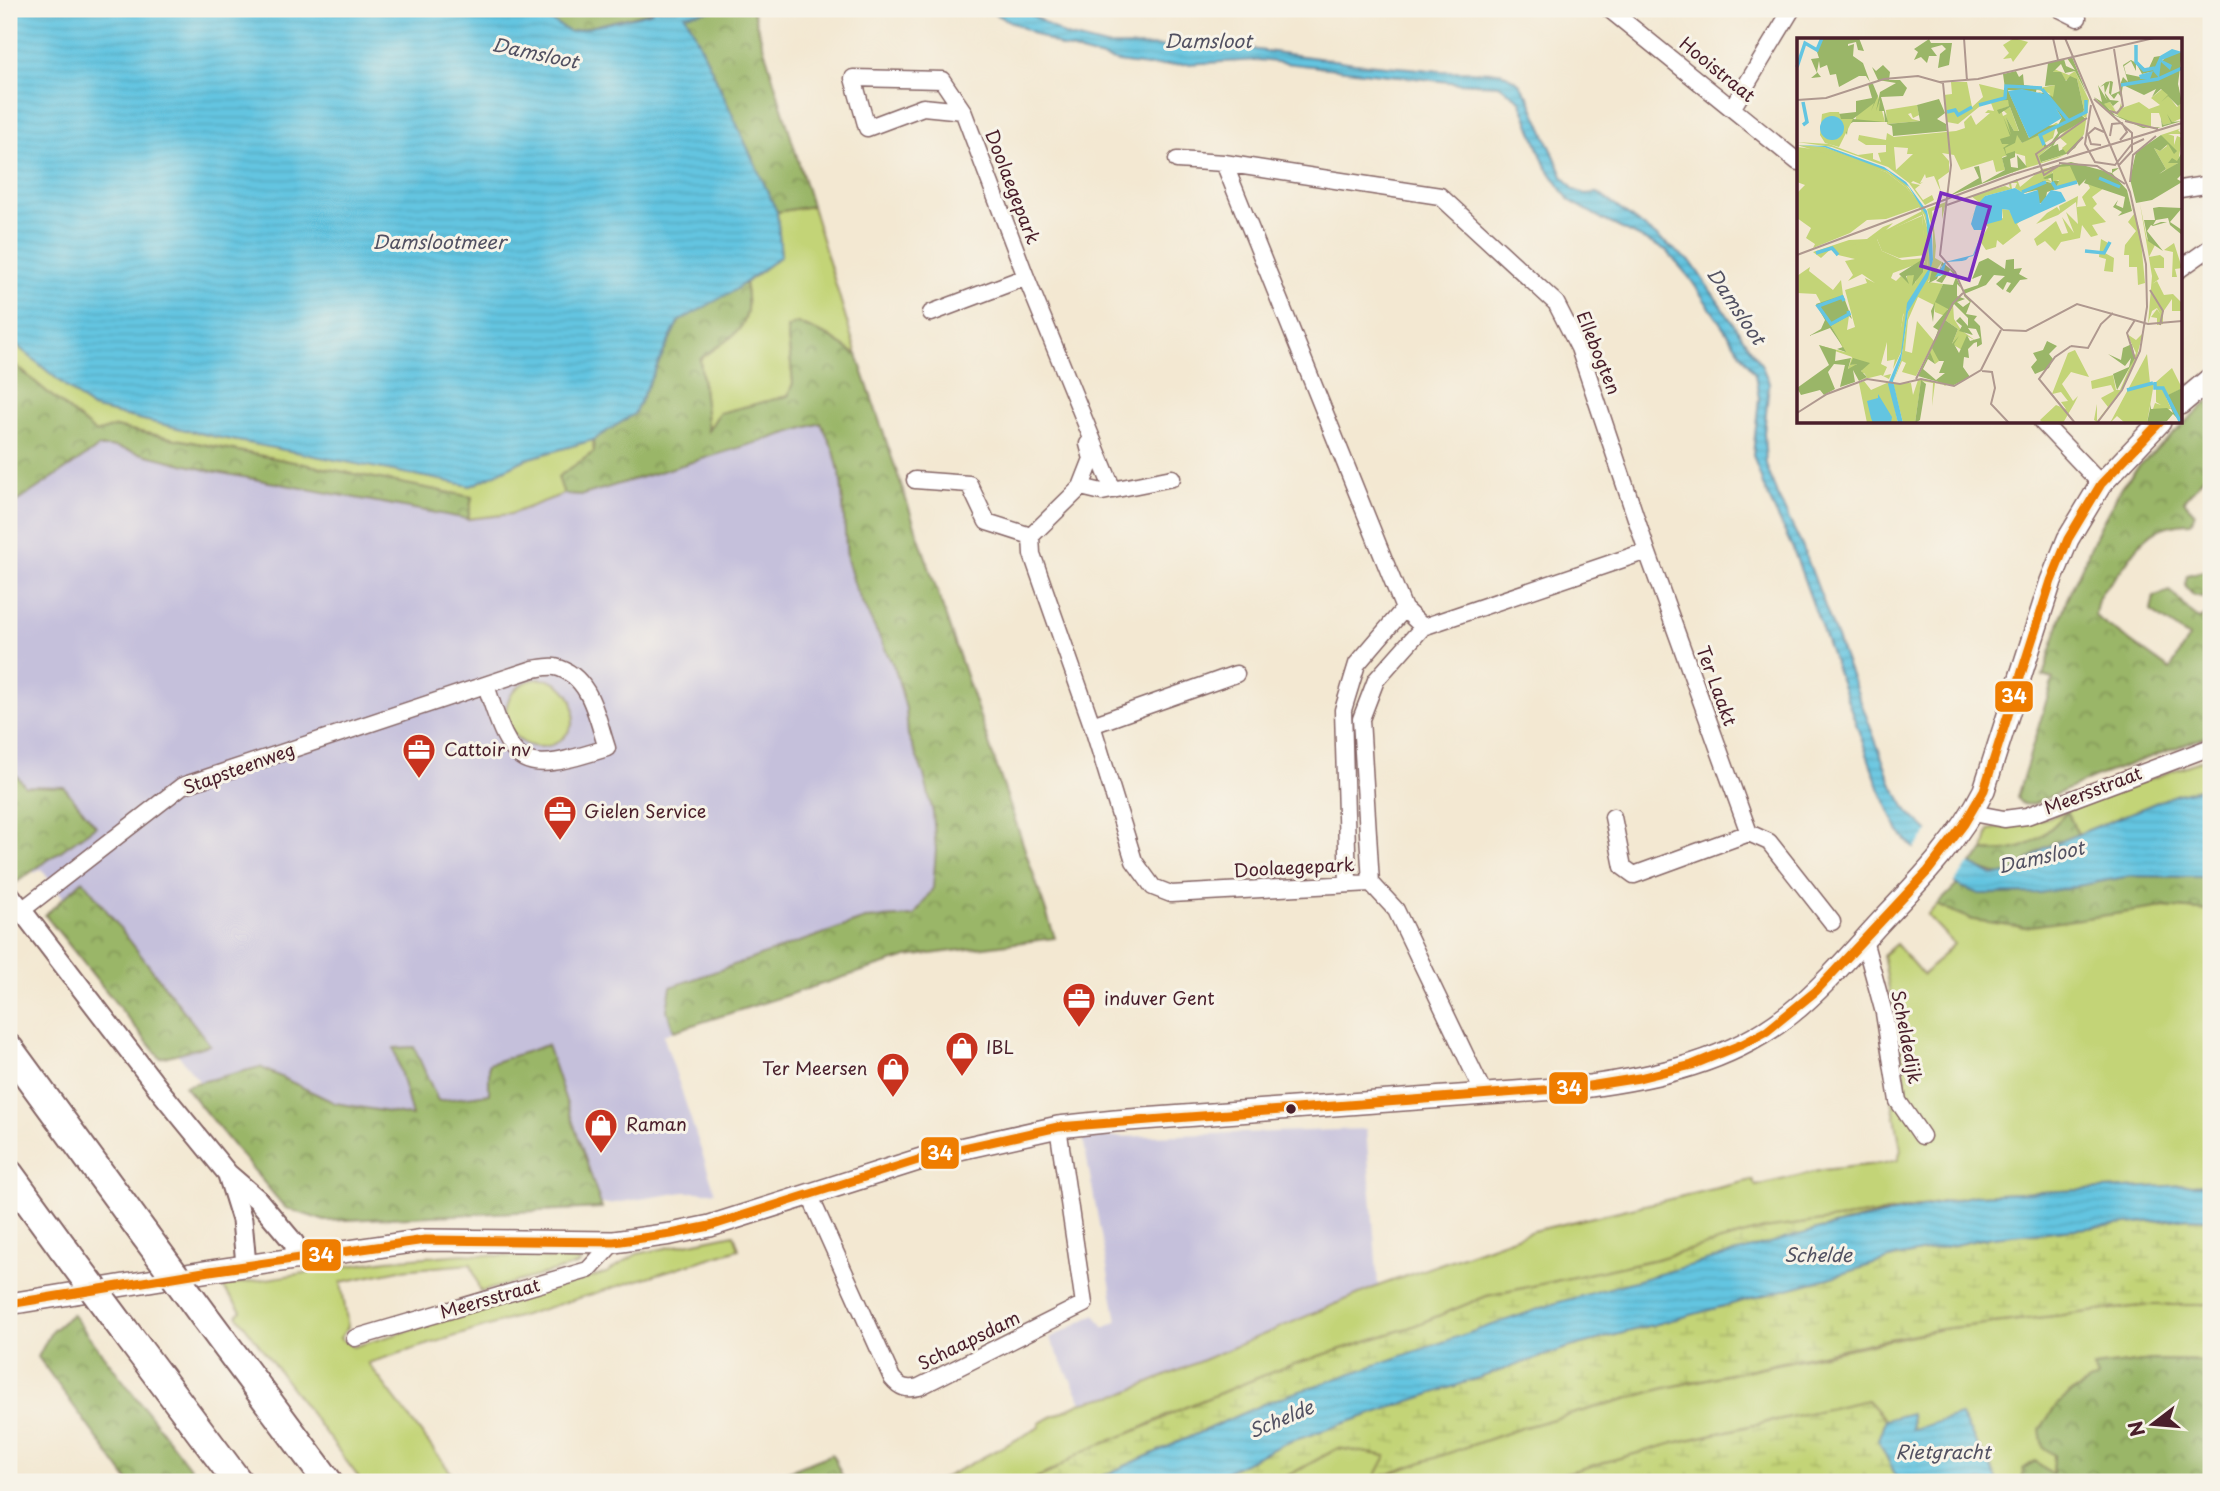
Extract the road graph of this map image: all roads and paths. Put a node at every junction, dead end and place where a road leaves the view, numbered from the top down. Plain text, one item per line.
1 (1609, 9) edge
2 (1792, 9) edge
3 (2060, 9) edge
4 (2078, 18) dead end
5 (1733, 107) junction
6 (963, 111) junction
7 (1177, 160) dead end
8 (1797, 161) edge
9 (1224, 163) junction
10 (2211, 184) edge
11 (2182, 190) edge
12 (2211, 247) edge
13 (2182, 268) edge
14 (1026, 277) junction
15 (931, 313) dead end
16 (2211, 378) edge
17 (2182, 402) edge
18 (1082, 414) junction
19 (2044, 424) edge
20 (2158, 424) edge
21 (1172, 478) dead end
22 (915, 480) dead end
23 (2101, 484) junction
24 (1081, 487) junction
25 (1113, 489) junction
26 (1031, 536) junction
27 (1647, 551) junction
28 (1404, 609) junction
29 (1423, 628) junction
30 (1236, 674) dead end
31 (486, 685) junction
32 (1092, 725) junction
33 (2211, 747) edge
34 (1972, 813) junction
35 (1613, 817) dead end
36 (1749, 833) junction
37 (1371, 883) junction
38 (1348, 884) junction
39 (9, 894) edge
40 (22, 910) junction
41 (1832, 922) dead end
42 (1864, 940) junction
43 (9, 1049) edge
44 (1484, 1094) junction
45 (1058, 1128) junction
46 (1922, 1136) dead end
47 (9, 1174) edge
48 (228, 1174) junction
49 (809, 1194) junction
50 (614, 1242) junction
51 (297, 1257) junction
52 (246, 1265) junction
53 (9, 1304) edge
54 (355, 1338) dead end
55 (238, 1482) edge
56 (328, 1482) edge

1 - 5 street, Hooistraat
2 - 5 street
3 - 4 street
5 - 8 street, Hooistraat
6 - 6 street, Doolaegepark
6 - 14 street, Doolaegepark
7 - 9 street, Ellebogten
9 - 27 street, Ellebogten
9 - 28 street
10 - 11 street
12 - 13 street
14 - 15 street
14 - 18 street, Doolaegepark
16 - 17 main road
18 - 24 street, Doolaegepark
18 - 25 street, Doolaegepark
19 - 23 street
20 - 23 main road
21 - 25 street
22 - 26 street
23 - 34 main road
24 - 25 street
24 - 26 street, Doolaegepark
26 - 32 street, Doolaegepark
27 - 29 street
27 - 36 street, Ter Laakt
28 - 29 street
28 - 38 street
29 - 37 street
30 - 32 street
31 - 31 street, Stapsteenweg
31 - 40 street, Stapsteenweg
32 - 38 street, Doolaegepark
33 - 34 street, Meersstraat
34 - 42 main road
35 - 36 street
36 - 41 street
37 - 38 street, Doolaegepark
37 - 44 street, Doolaegepark
39 - 40 street
40 - 48 street
42 - 44 main road
42 - 46 street, Scheldedijk
43 - 56 highway, bridge
44 - 45 main road
45 - 49 main road
45 - 49 street, Schaapsdam
47 - 55 highway, bridge
48 - 51 street
48 - 52 street
49 - 50 main road
50 - 51 main road
50 - 54 street, Meersstraat
51 - 52 main road
52 - 53 main road

